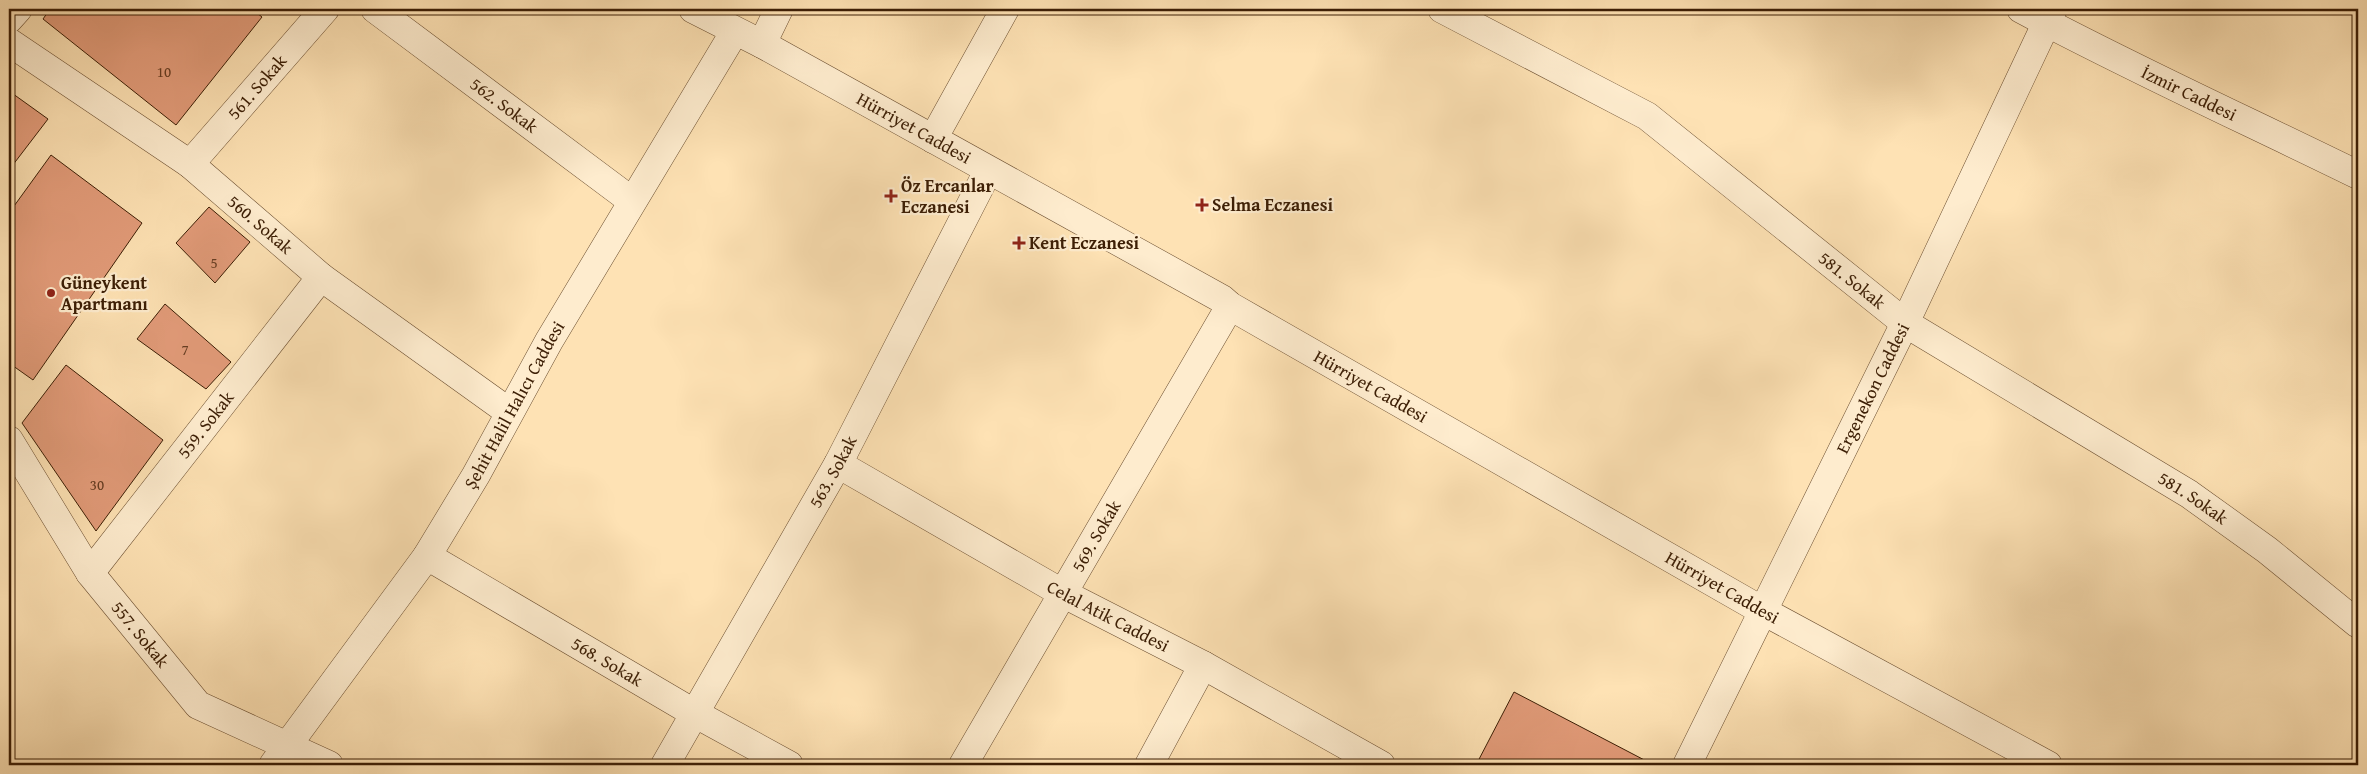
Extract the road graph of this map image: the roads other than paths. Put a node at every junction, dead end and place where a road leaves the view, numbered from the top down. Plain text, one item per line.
1 (18, 9) edge
2 (325, 9) edge
3 (376, 9) edge
4 (693, 9) edge
5 (779, 9) edge
6 (1004, 9) edge
7 (1442, 9) edge
8 (2020, 9) edge
9 (2049, 15) edge
10 (9, 19) edge
11 (736, 31) junction
12 (9, 42) edge
13 (762, 44) junction
14 (933, 139) junction
15 (190, 164) junction
16 (988, 171) junction
17 (2358, 176) edge
18 (632, 201) junction
19 (321, 277) junction
20 (1230, 306) junction
21 (1905, 323) junction
22 (509, 412) junction
23 (9, 440) edge
24 (838, 464) junction
25 (427, 556) junction
26 (90, 573) junction
27 (1064, 594) junction
28 (1763, 611) junction
29 (2358, 623) edge
30 (1203, 665) junction
31 (694, 713) junction
32 (280, 755) edge
33 (329, 765) edge
34 (665, 765) edge
35 (789, 765) edge
36 (964, 765) edge
37 (1149, 765) edge
38 (1381, 765) edge
39 (1687, 765) edge
40 (2048, 765) edge

1 - 10 street
2 - 15 street, 561. Sokak
3 - 18 street, 562. Sokak
4 - 11 street, Hürriyet Caddesi
5 - 13 street
6 - 14 street
7 - 21 street, 581. Sokak
8 - 9 street, İzmir Caddesi
9 - 17 street, İzmir Caddesi
9 - 21 street, Ergenekon Caddesi
11 - 13 street, Hürriyet Caddesi
11 - 18 street, Şehit Halil Halıcı Caddesi
12 - 15 street, 560. Sokak
13 - 14 street, Hürriyet Caddesi
14 - 16 street, Hürriyet Caddesi
15 - 19 street, 560. Sokak
16 - 20 street, Hürriyet Caddesi
16 - 24 street, 563. Sokak
18 - 22 street, Şehit Halil Halıcı Caddesi
19 - 22 street, 560. Sokak
19 - 26 street, 559. Sokak
20 - 27 street, 569. Sokak
20 - 28 street, Hürriyet Caddesi
21 - 28 street, Ergenekon Caddesi
21 - 29 street, 581. Sokak
22 - 25 street, Şehit Halil Halıcı Caddesi
23 - 26 street, 557. Sokak
24 - 27 street, Celal Atik Caddesi
24 - 31 street, 563. Sokak
25 - 31 street, 568. Sokak
25 - 32 street, Şehit Halil Halıcı Caddesi
26 - 32 street, 557. Sokak
27 - 30 street, Celal Atik Caddesi
27 - 36 street, 569. Sokak
28 - 39 street, Ergenekon Caddesi
28 - 40 street, Hürriyet Caddesi
30 - 37 street
30 - 38 street, Celal Atik Caddesi
31 - 34 street, 563. Sokak
31 - 35 street, 568. Sokak
32 - 33 street, 557. Sokak

